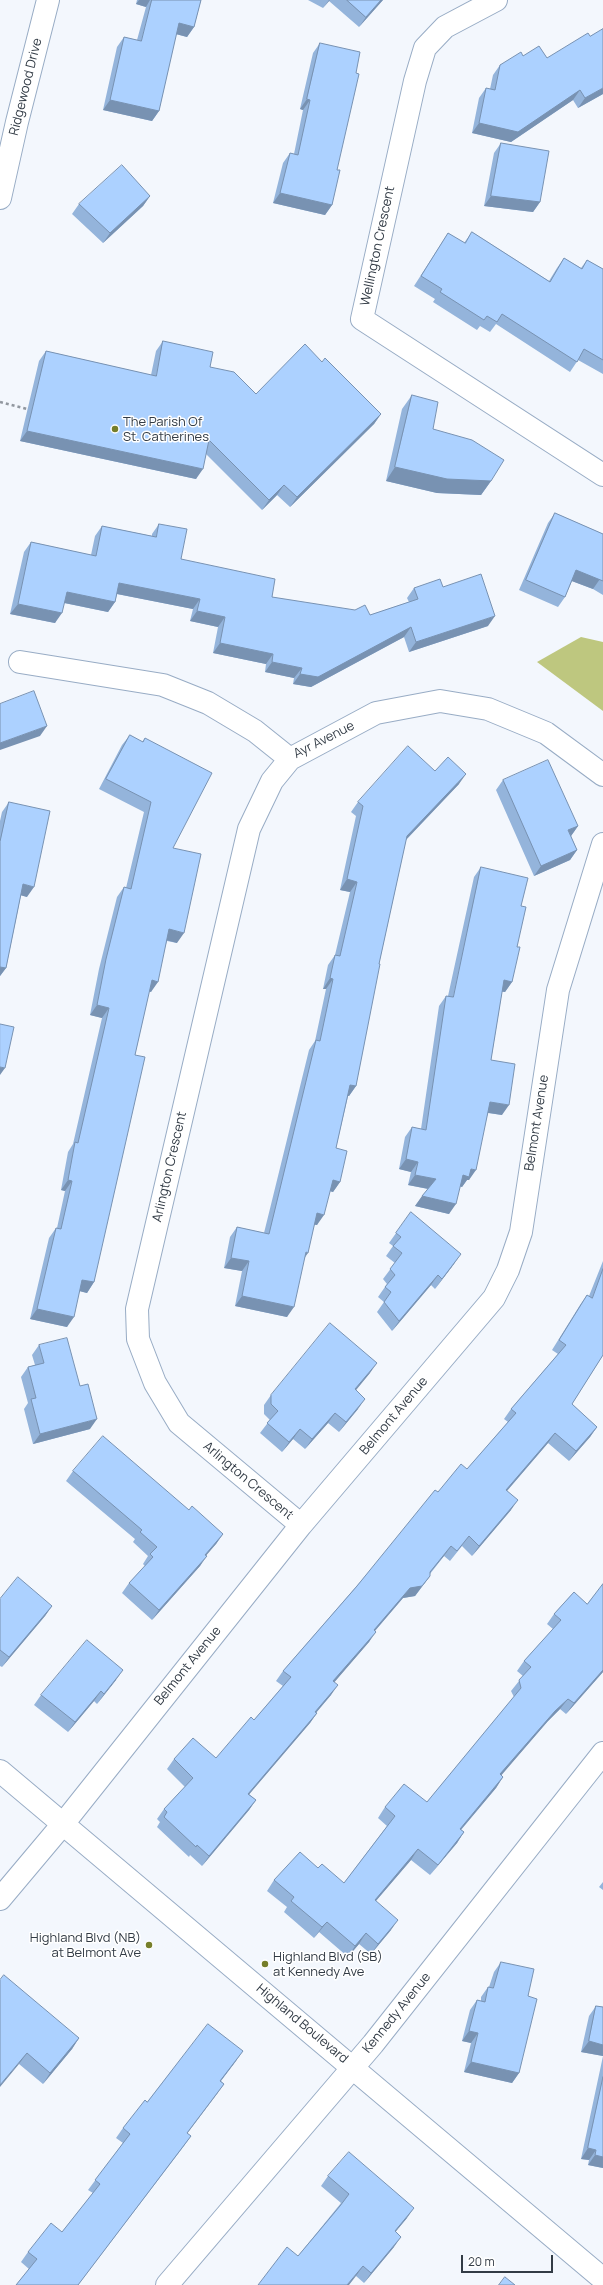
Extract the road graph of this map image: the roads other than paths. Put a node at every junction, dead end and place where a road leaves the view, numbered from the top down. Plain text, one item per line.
1 (48, 0) edge
2 (496, 0) edge
3 (0, 198) edge
4 (603, 475) edge
5 (20, 662) dead end
6 (290, 759) junction
7 (603, 775) edge
8 (603, 844) edge
9 (301, 1525) junction
10 (603, 1753) edge
11 (0, 1771) edge
12 (63, 1824) junction
13 (0, 1899) edge
14 (353, 2067) junction
15 (603, 2279) edge
16 (167, 2285) edge

1 - 3 street, Ridgewood Drive
2 - 4 street, Wellington Crescent
5 - 6 street, Ayr Avenue
6 - 7 street, Ayr Avenue
6 - 9 street, Arlington Crescent
8 - 9 street, Belmont Avenue
9 - 12 street, Belmont Avenue
10 - 14 street, Kennedy Avenue
11 - 12 street, Highland Boulevard
12 - 13 street, Belmont Avenue
12 - 14 street, Highland Boulevard
14 - 15 street, Highland Boulevard
14 - 16 street, Kennedy Avenue

